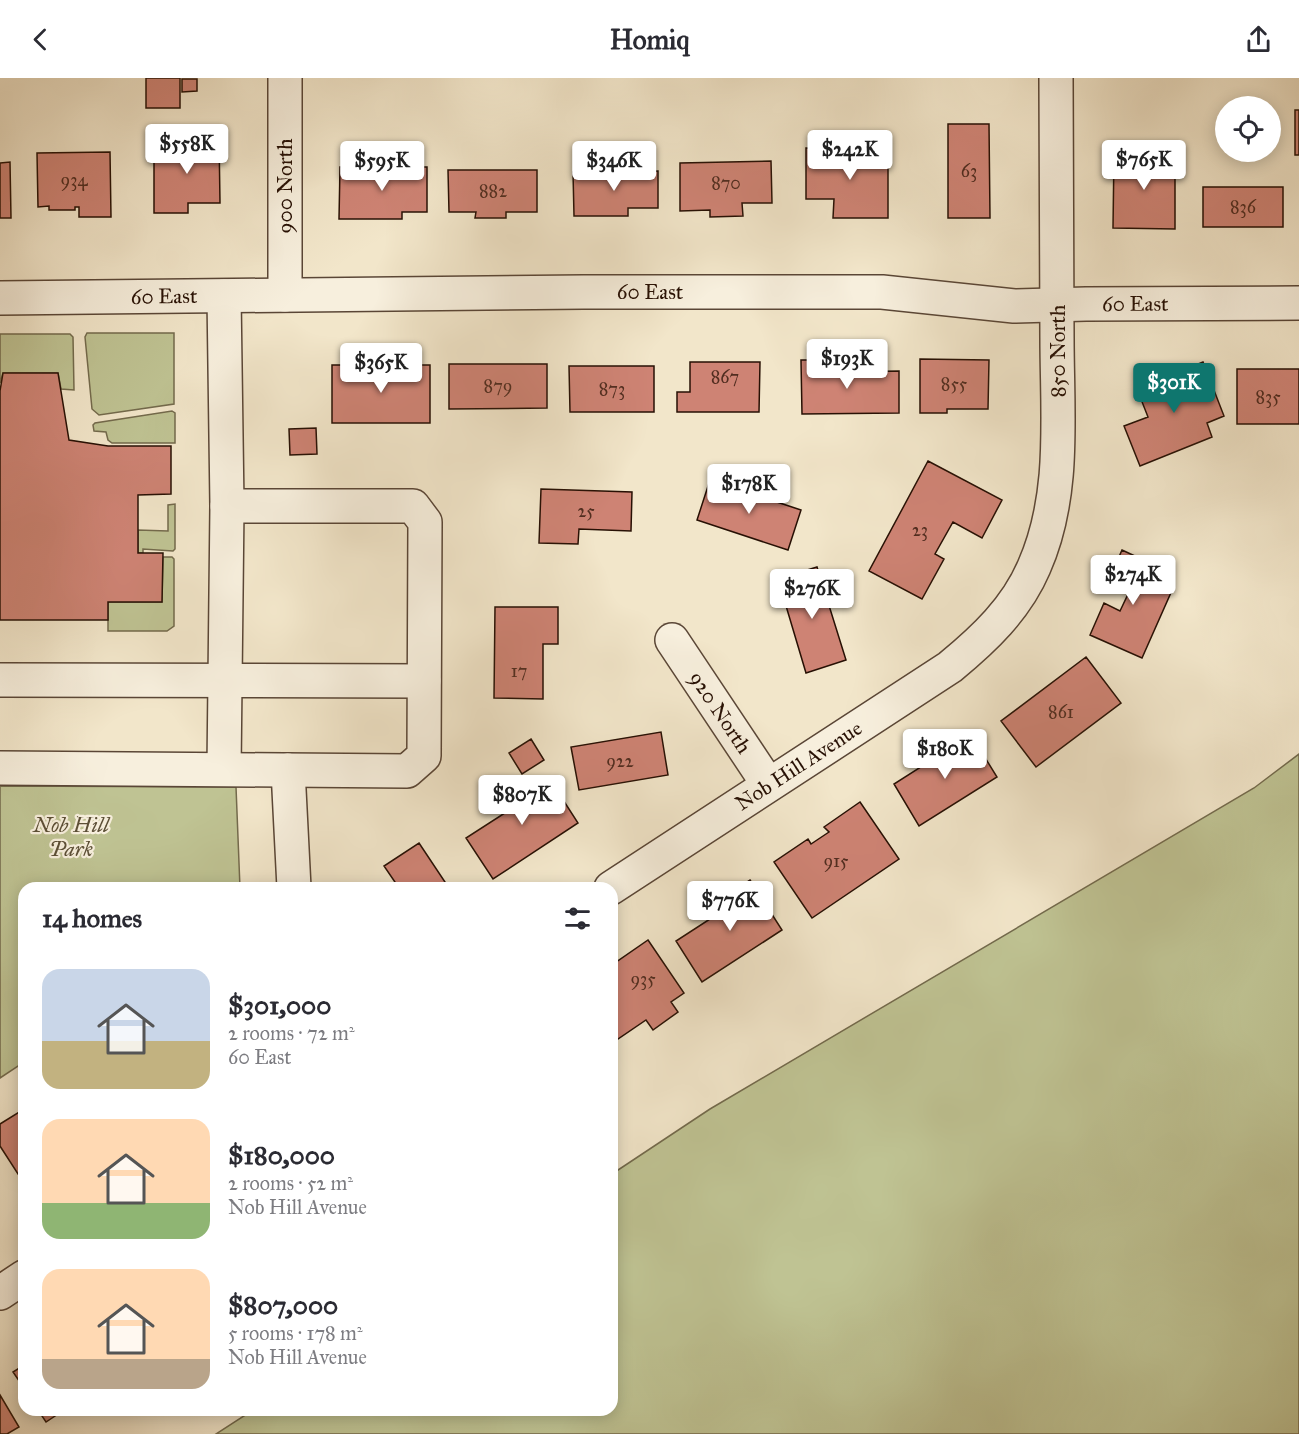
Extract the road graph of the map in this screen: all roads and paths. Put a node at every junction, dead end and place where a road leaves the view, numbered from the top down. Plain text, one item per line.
1 (285, 78) edge
2 (1056, 78) edge
3 (285, 295) junction
4 (224, 296) junction
5 (0, 298) edge
6 (1299, 303) edge
7 (1057, 305) junction
8 (227, 506) junction
9 (1006, 614) joint
10 (672, 640) dead end
11 (0, 680) edge
12 (225, 681) junction
13 (424, 681) junction
14 (0, 768) edge
15 (224, 769) junction
16 (288, 770) junction
17 (768, 784) junction
18 (294, 882) edge
19 (618, 883) edge
20 (18, 1281) edge
21 (0, 1293) edge

1 - 3 street, 900 North
2 - 7 street, 850 North
3 - 4 street, 60 East
3 - 7 street, 60 East
4 - 5 street, 60 East
4 - 8 street
6 - 7 street, 60 East
7 - 9 street, 850 North
8 - 12 street
8 - 13 street
9 - 17 street, Nob Hill Avenue
10 - 17 street, 920 North
11 - 12 street
12 - 13 street
12 - 15 street
13 - 16 street
14 - 15 street
15 - 16 street
16 - 18 street
17 - 19 street, Nob Hill Avenue
20 - 21 street

